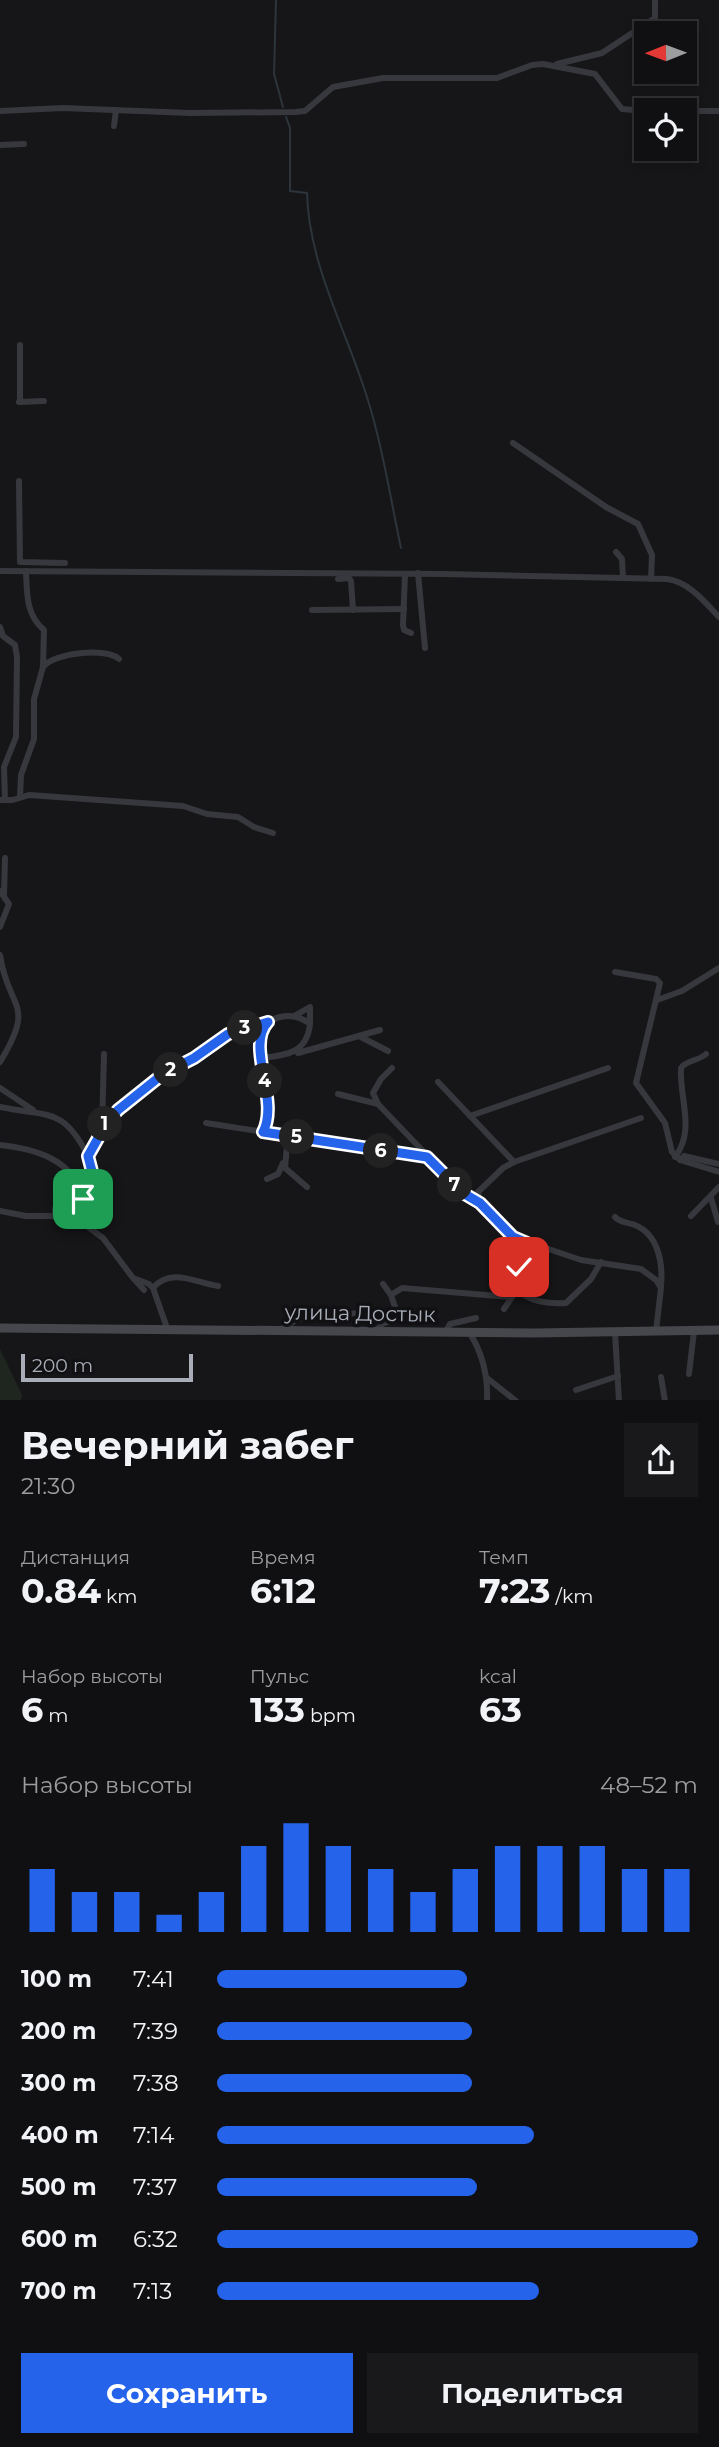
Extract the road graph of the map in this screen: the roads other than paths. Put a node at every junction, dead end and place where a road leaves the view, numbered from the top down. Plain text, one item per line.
1 (654, 0) edge
2 (555, 64) junction
3 (116, 110) junction
4 (634, 110) edge
5 (0, 111) edge
6 (697, 111) edge
7 (719, 111) edge
8 (114, 126) dead end
9 (24, 144) dead end
10 (0, 145) edge
11 (20, 345) dead end
12 (44, 401) dead end
13 (513, 443) dead end
14 (19, 481) dead end
15 (616, 552) dead end
16 (65, 563) dead end
17 (0, 571) edge
18 (26, 571) junction
19 (418, 573) junction
20 (405, 574) junction
21 (347, 576) junction
22 (623, 578) junction
23 (338, 579) dead end
24 (651, 579) junction
25 (404, 609) junction
26 (313, 610) dead end
27 (353, 610) junction
28 (719, 617) edge
29 (0, 627) edge
30 (411, 633) dead end
31 (425, 648) dead end
32 (119, 659) dead end
33 (43, 667) junction
34 (20, 797) junction
35 (3, 800) edge
36 (273, 833) dead end
37 (5, 858) dead end
38 (2, 893) edge
39 (0, 927) edge
40 (0, 955) edge
41 (719, 968) edge
42 (615, 972) dead end
43 (657, 1000) junction
44 (293, 1016) junction
45 (268, 1022) junction
46 (310, 1024) junction
47 (380, 1030) dead end
48 (359, 1036) junction
49 (388, 1051) dead end
50 (295, 1053) junction
51 (104, 1054) dead end
52 (706, 1055) dead end
53 (262, 1058) junction
54 (0, 1062) edge
55 (392, 1068) dead end
56 (608, 1068) dead end
57 (438, 1082) dead end
58 (0, 1088) edge
59 (373, 1093) junction
60 (338, 1094) dead end
61 (369, 1102) junction
62 (378, 1104) junction
63 (0, 1107) edge
64 (33, 1110) junction
65 (470, 1116) junction
66 (641, 1118) dead end
67 (205, 1123) dead end
68 (102, 1130) junction
69 (263, 1132) junction
70 (288, 1135) junction
71 (0, 1145) edge
72 (88, 1156) junction
73 (427, 1157) junction
74 (678, 1159) junction
75 (514, 1162) junction
76 (285, 1164) junction
77 (719, 1164) edge
78 (719, 1172) edge
79 (267, 1179) dead end
80 (307, 1187) dead end
81 (719, 1187) edge
82 (82, 1197) junction
83 (711, 1198) junction
84 (480, 1203) junction
85 (0, 1211) edge
86 (55, 1216) junction
87 (691, 1216) dead end
88 (615, 1217) dead end
89 (718, 1222) edge
90 (86, 1225) junction
91 (527, 1243) junction
92 (549, 1250) junction
93 (601, 1262) junction
94 (133, 1278) junction
95 (383, 1284) dead end
96 (218, 1286) dead end
97 (153, 1288) junction
98 (517, 1288) junction
99 (661, 1288) junction
100 (144, 1290) dead end
101 (391, 1295) junction
102 (510, 1297) junction
103 (504, 1310) dead end
104 (359, 1313) dead end
105 (408, 1315) dead end
106 (475, 1318) dead end
107 (396, 1319) junction
108 (0, 1328) edge
109 (167, 1328) junction
110 (281, 1329) junction
111 (377, 1330) junction
112 (446, 1331) junction
113 (656, 1331) junction
114 (694, 1331) junction
115 (719, 1331) edge
116 (469, 1332) junction
117 (615, 1332) junction
118 (689, 1374) dead end
119 (618, 1376) junction
120 (662, 1377) dead end
121 (487, 1378) junction
122 (576, 1390) dead end
123 (487, 1400) edge
124 (515, 1400) edge
125 (619, 1400) edge
126 (665, 1400) edge

1 - 2 street
2 - 3 street
2 - 4 street
3 - 5 street
3 - 8 street
6 - 7 street
9 - 10 street
11 - 12 street
13 - 24 street
14 - 16 street
15 - 22 street
17 - 18 street
18 - 21 street
18 - 33 street
19 - 20 street
19 - 22 street
19 - 31 street
20 - 21 street
20 - 25 street
21 - 23 street
21 - 27 street
22 - 24 street
24 - 28 street
25 - 27 street
25 - 30 street
26 - 27 street
29 - 35 street
32 - 33 street
33 - 34 street
34 - 35 street
34 - 36 street
37 - 38 street
38 - 39 street
40 - 54 street
41 - 43 street
42 - 43 street
43 - 74 street
44 - 45 street
44 - 46 street
44 - 46 street
45 - 53 street
45 - 68 street
46 - 50 street
47 - 48 street
48 - 49 street
48 - 50 street
50 - 53 street
51 - 68 street
52 - 74 street
53 - 69 street
55 - 59 street
56 - 65 street
57 - 65 street
58 - 64 street
59 - 61 street
59 - 62 street
60 - 61 street
61 - 62 street
62 - 73 street
63 - 64 street
64 - 72 street
65 - 75 street
66 - 75 street
67 - 69 street
68 - 72 street
69 - 70 street
70 - 73 street
70 - 76 street
71 - 82 street
72 - 82 street
73 - 84 street
74 - 77 street
74 - 78 street
75 - 84 street
76 - 79 street
76 - 80 street
81 - 83 street
82 - 86 street
82 - 90 street
83 - 87 street
83 - 89 street
84 - 91 street
85 - 86 street
86 - 90 street
88 - 99 street
90 - 94 street
91 - 92 street
91 - 102 street
92 - 93 street
92 - 98 street
93 - 98 street
93 - 99 street
94 - 97 street
94 - 100 street
95 - 101 street
96 - 97 street
97 - 109 street
98 - 102 street
99 - 113 street
101 - 102 street
101 - 107 street
102 - 103 street
104 - 110 street
105 - 107 street
106 - 112 street
107 - 111 street
108 - 109 main road, улица Достык
109 - 110 main road, улица Достык
110 - 111 main road, улица Достык
111 - 112 main road, улица Достык
112 - 116 main road, улица Достык
113 - 114 main road, улица Достык
113 - 117 main road, улица Достык
114 - 115 main road, улица Достык
114 - 118 street
116 - 117 main road, улица Достык
116 - 121 street
117 - 119 street
119 - 122 street
119 - 125 street
120 - 126 street
121 - 123 street
121 - 124 street

